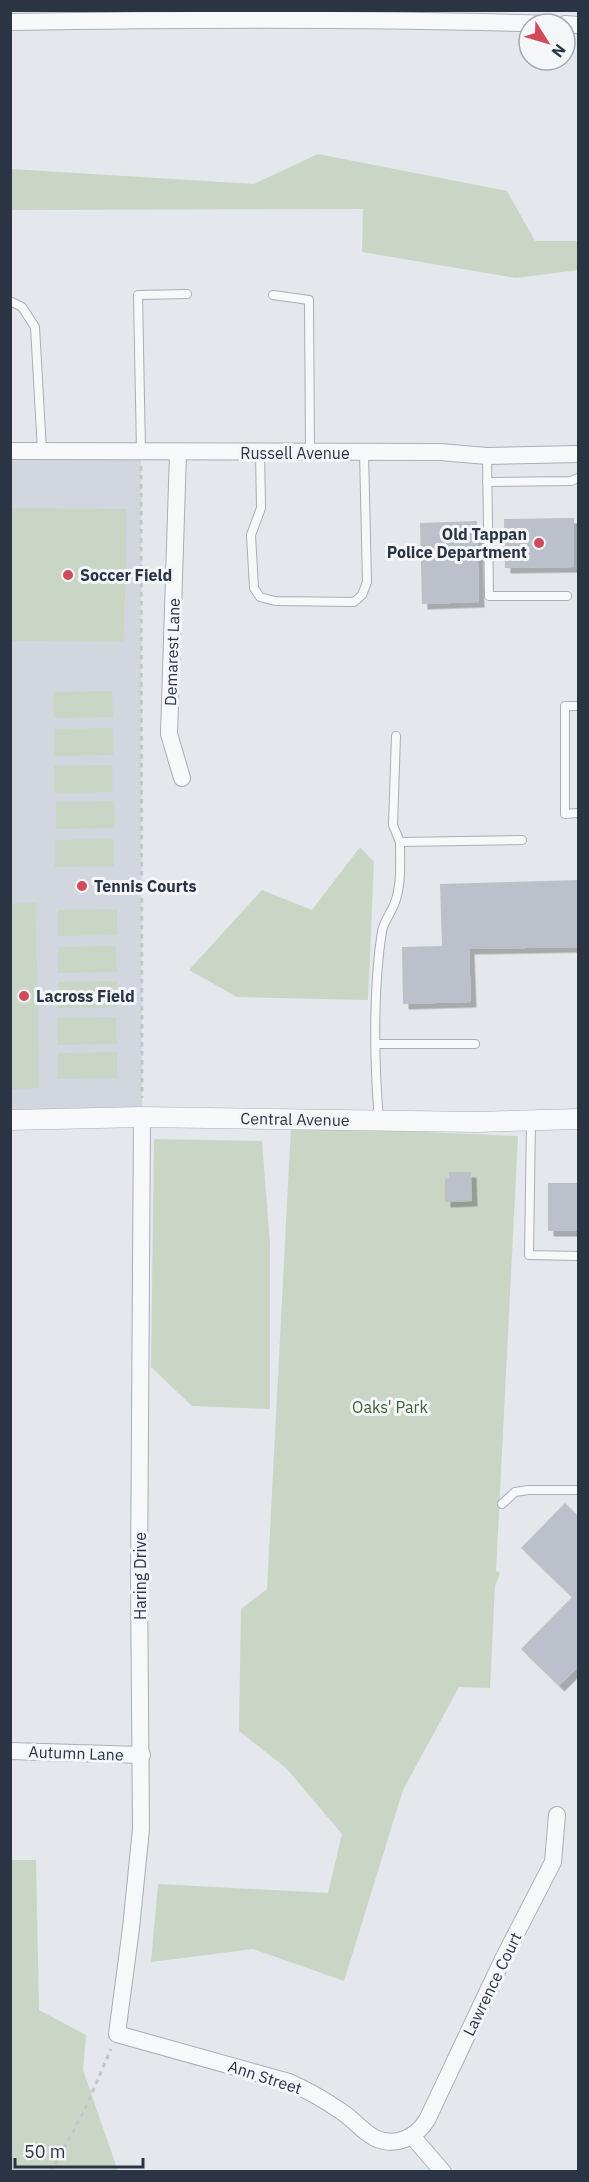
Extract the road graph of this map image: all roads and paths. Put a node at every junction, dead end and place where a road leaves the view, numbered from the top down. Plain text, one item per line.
1 (433, 15) edge
2 (517, 21) edge
3 (10, 22) edge
4 (187, 294) dead end
5 (273, 295) dead end
6 (12, 302) edge
7 (10, 451) edge
8 (42, 451) junction
9 (141, 452) junction
10 (364, 452) junction
11 (178, 453) junction
12 (260, 453) junction
13 (310, 453) junction
14 (579, 454) edge
15 (487, 456) junction
16 (579, 478) edge
17 (487, 483) junction
18 (567, 596) dead end
19 (579, 706) edge
20 (396, 736) dead end
21 (182, 778) dead end
22 (579, 813) edge
23 (522, 840) dead end
24 (400, 842) junction
25 (376, 1044) junction
26 (475, 1044) dead end
27 (142, 1117) junction
28 (579, 1119) edge
29 (10, 1120) edge
30 (379, 1120) junction
31 (531, 1121) junction
32 (579, 1256) edge
33 (579, 1490) edge
34 (502, 1504) dead end
35 (10, 1751) edge
36 (142, 1755) junction
37 (557, 1815) dead end
38 (117, 2034) junction
39 (407, 2138) junction
40 (51, 2172) edge
41 (443, 2172) edge

1 - 2 street
1 - 3 street
4 - 9 lane
5 - 13 lane
6 - 8 lane
7 - 8 street, Russell Avenue
8 - 9 street, Russell Avenue
9 - 11 street, Russell Avenue
9 - 27 path
10 - 12 lane
10 - 13 street, Russell Avenue
10 - 15 street, Russell Avenue
11 - 12 street, Russell Avenue
11 - 21 street, Demarest Lane
12 - 13 street, Russell Avenue
14 - 15 street, Russell Avenue
15 - 17 lane
16 - 17 lane
17 - 18 lane
19 - 22 lane
20 - 24 lane
23 - 24 lane
24 - 25 lane
25 - 26 lane
25 - 30 lane
27 - 29 street, Central Avenue
27 - 30 street, Central Avenue
27 - 36 street, Haring Drive
28 - 31 street, Central Avenue
30 - 31 street, Central Avenue
31 - 32 lane
33 - 34 lane
35 - 36 street, Autumn Lane
36 - 38 street, Haring Drive
37 - 39 street, Lawrence Court
38 - 39 street, Ann Street
38 - 40 path
39 - 41 street

